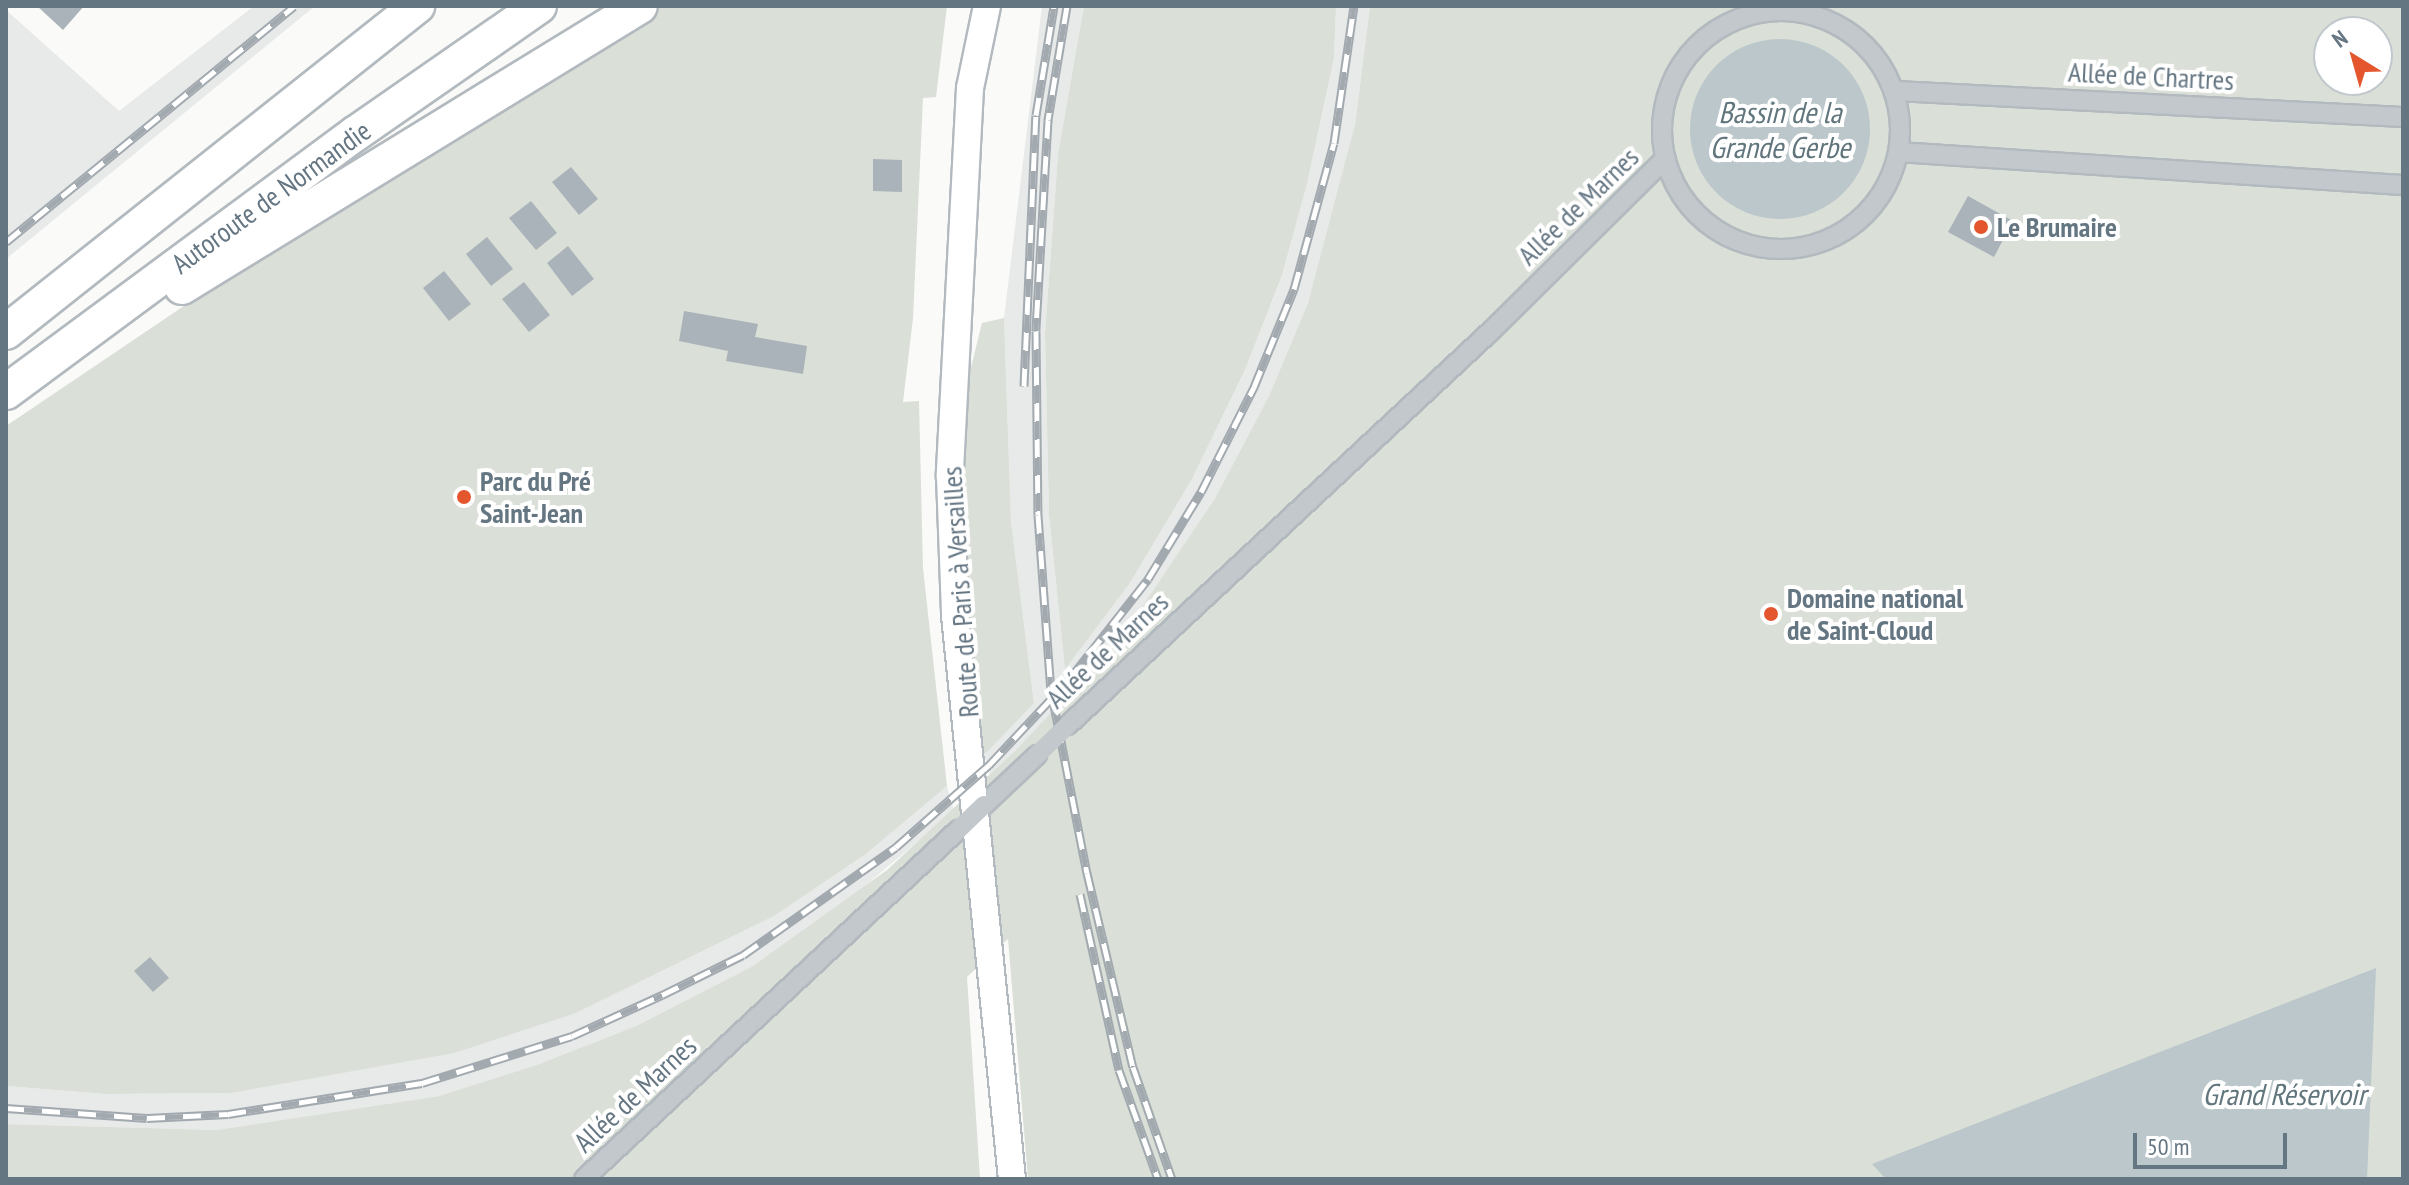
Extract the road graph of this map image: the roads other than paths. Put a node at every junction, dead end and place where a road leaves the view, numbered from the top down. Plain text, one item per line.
1 (417, 6) edge
2 (539, 6) edge
3 (640, 6) edge
4 (987, 6) edge
5 (1820, 11) edge
6 (1896, 91) junction
7 (2403, 117) edge
8 (1898, 152) junction
9 (1665, 159) junction
10 (2403, 185) edge
11 (131, 299) junction
12 (6, 332) edge
13 (6, 392) edge
14 (584, 1179) edge
15 (1012, 1179) edge

1 - 12 highway, Autoroute de Normandie
2 - 11 highway, Autoroute de Normandie
3 - 11 highway
4 - 15 main road, Route de Paris à Versailles
5 - 6 street
5 - 9 street
6 - 7 street, Allée de Chartres
6 - 8 street
8 - 9 street
8 - 10 street
9 - 14 street, Allée de Marnes, bridge
11 - 13 highway, Autoroute de Normandie

